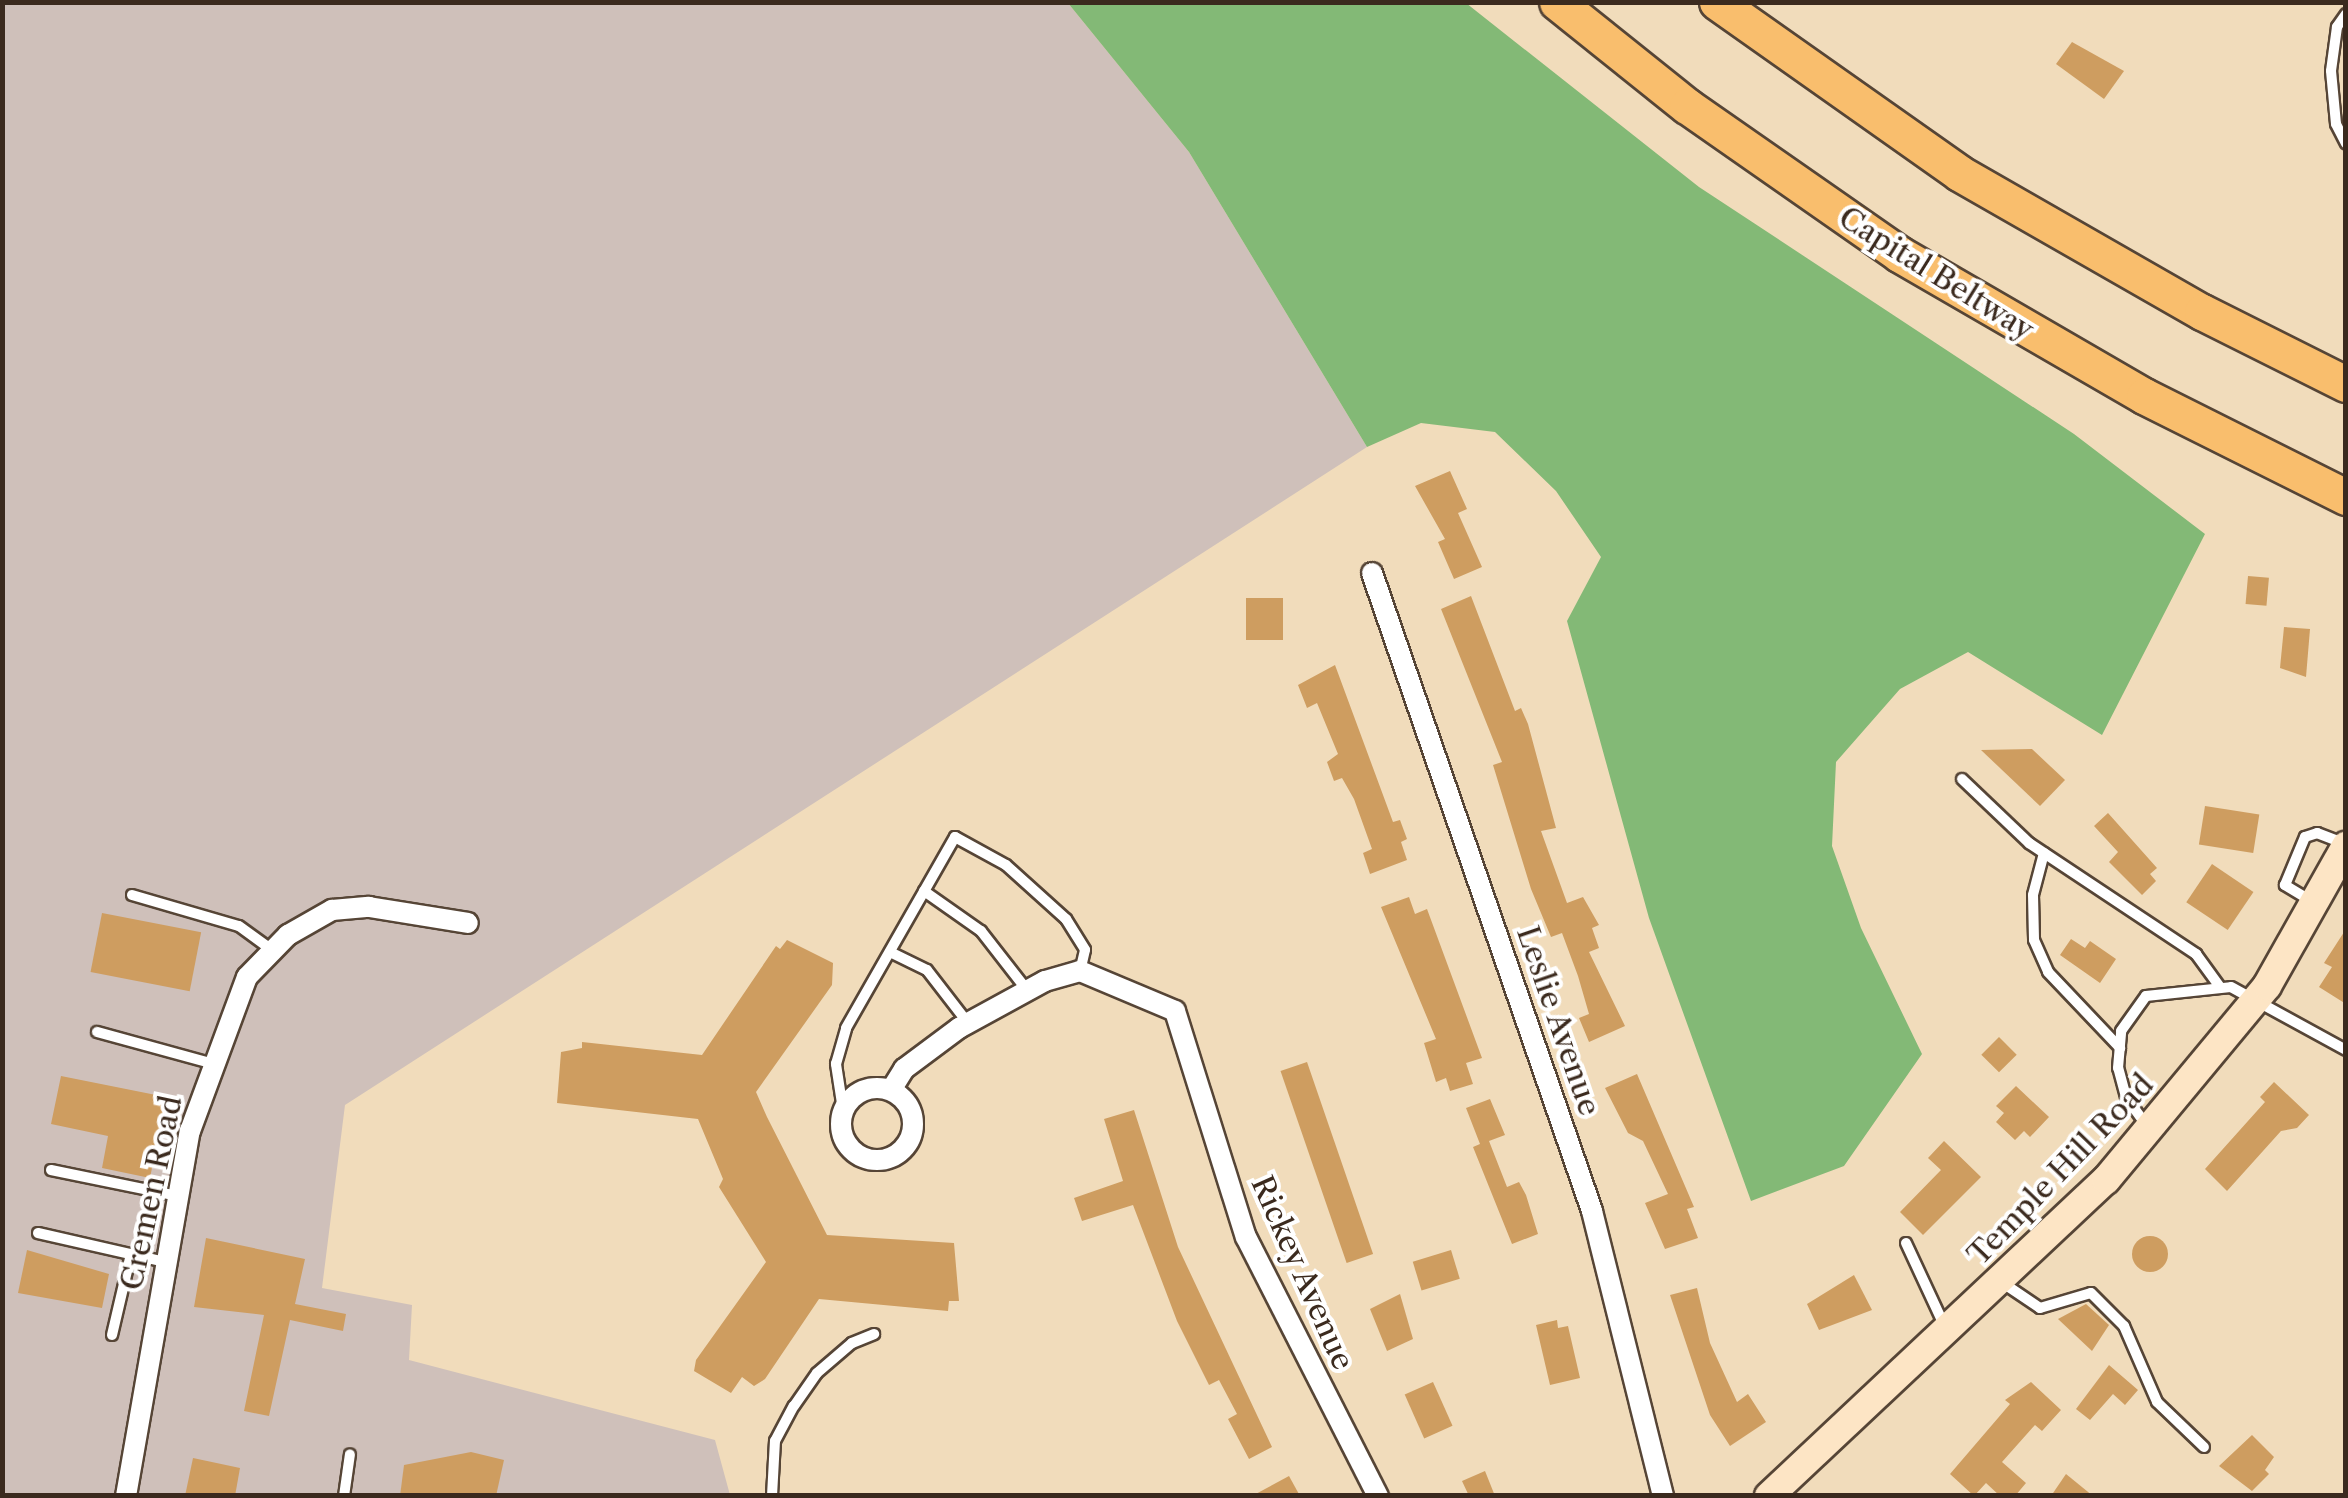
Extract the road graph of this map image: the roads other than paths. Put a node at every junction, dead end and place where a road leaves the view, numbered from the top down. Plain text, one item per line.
1 (1557, 2) edge
2 (1717, 2) edge
3 (2346, 14) edge
4 (2346, 144) edge
5 (2346, 384) edge
6 (2346, 496) edge
7 (1372, 572) dead end
8 (1962, 779) dead end
9 (2346, 845) edge
10 (2044, 853) junction
11 (924, 892) junction
12 (132, 895) dead end
13 (2317, 905) junction
14 (468, 923) dead end
15 (272, 950) junction
16 (890, 952) junction
17 (1080, 971) junction
18 (2220, 987) junction
19 (1027, 990) junction
20 (2258, 998) junction
21 (968, 1023) junction
22 (97, 1032) dead end
23 (2120, 1048) junction
24 (2346, 1050) edge
25 (214, 1064) junction
26 (891, 1090) junction
27 (843, 1110) junction
28 (2149, 1130) junction
29 (52, 1170) dead end
30 (179, 1196) junction
31 (38, 1233) dead end
32 (1906, 1244) dead end
33 (131, 1254) junction
34 (166, 1262) junction
35 (1999, 1281) junction
36 (1946, 1330) junction
37 (112, 1334) dead end
38 (874, 1334) dead end
39 (2204, 1448) dead end
40 (350, 1454) dead end
41 (126, 1496) edge
42 (344, 1496) edge
43 (772, 1496) edge
44 (1378, 1496) edge
45 (1664, 1496) edge
46 (1769, 1496) edge

1 - 6 highway, Capital Beltway
2 - 5 highway
3 - 4 lane
7 - 45 street, Leslie Avenue
8 - 10 lane
9 - 13 main road, Temple Hill Road
9 - 13 lane
10 - 18 lane
10 - 23 lane
11 - 16 lane
11 - 17 lane
11 - 19 lane
12 - 15 lane
13 - 20 main road, Temple Hill Road
14 - 15 street, Cremen Road
15 - 25 street, Cremen Road
16 - 21 lane
16 - 27 lane
17 - 19 street
17 - 44 street, Rickey Avenue
18 - 20 lane
18 - 23 lane
19 - 21 street
20 - 24 lane
20 - 28 main road, Temple Hill Road
21 - 26 street
22 - 25 lane
23 - 28 lane
25 - 30 street, Cremen Road
26 - 27 street
26 - 27 street
28 - 35 main road, Temple Hill Road
29 - 30 lane
30 - 34 street, Cremen Road
31 - 33 lane
32 - 36 lane
33 - 34 lane
33 - 37 lane
34 - 41 street, Cremen Road
35 - 36 main road, Temple Hill Road
35 - 39 lane
36 - 46 main road, Temple Hill Road
38 - 43 lane
40 - 42 lane

